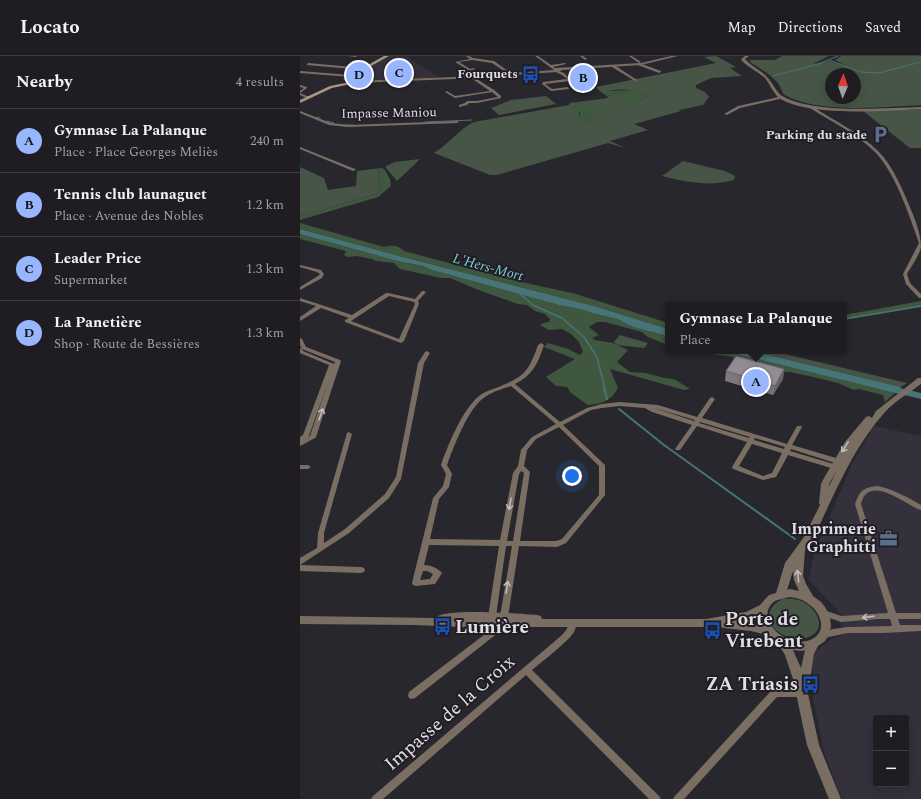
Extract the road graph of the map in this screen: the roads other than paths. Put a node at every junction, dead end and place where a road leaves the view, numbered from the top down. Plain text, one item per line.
1 (349, 56) edge
2 (356, 56) edge
3 (387, 56) edge
4 (466, 56) edge
5 (536, 56) edge
6 (580, 56) edge
7 (630, 56) edge
8 (676, 56) edge
9 (747, 56) edge
10 (472, 59) junction
11 (586, 59) dead end
12 (640, 63) junction
13 (308, 64) dead end
14 (565, 64) dead end
15 (551, 66) junction
16 (613, 66) junction
17 (362, 69) junction
18 (474, 69) dead end
19 (556, 70) junction
20 (300, 72) edge
21 (660, 72) dead end
22 (510, 74) junction
23 (472, 77) junction
24 (352, 79) junction
25 (636, 80) dead end
26 (560, 81) junction
27 (341, 83) junction
28 (300, 86) edge
29 (492, 91) junction
30 (446, 92) dead end
31 (300, 93) edge
32 (306, 97) junction
33 (311, 97) junction
34 (782, 97) junction
35 (300, 98) edge
36 (300, 102) edge
37 (460, 106) dead end
38 (811, 107) dead end
39 (921, 108) edge
40 (300, 112) edge
41 (726, 114) dead end
42 (457, 122) dead end
43 (300, 148) edge
44 (354, 170) dead end
45 (300, 266) edge
46 (300, 289) edge
47 (424, 292) dead end
48 (921, 297) edge
49 (300, 299) edge
50 (416, 301) junction
51 (320, 306) junction
52 (352, 317) junction
53 (300, 318) edge
54 (300, 340) edge
55 (541, 345) dead end
56 (300, 350) edge
57 (427, 354) dead end
58 (920, 381) edge
59 (511, 383) junction
60 (712, 399) dead end
61 (697, 421) junction
62 (559, 424) junction
63 (799, 427) dead end
64 (349, 434) dead end
65 (752, 438) junction
66 (300, 439) edge
67 (300, 444) edge
68 (678, 449) dead end
69 (788, 449) junction
70 (838, 465) junction
71 (300, 467) edge
72 (308, 467) dead end
73 (522, 467) junction
74 (921, 508) edge
75 (426, 542) junction
76 (503, 543) junction
77 (515, 544) junction
78 (320, 549) junction
79 (800, 550) junction
80 (300, 562) edge
81 (300, 568) edge
82 (420, 568) dead end
83 (361, 570) dead end
84 (781, 594) junction
85 (808, 598) junction
86 (763, 608) junction
87 (824, 613) junction
88 (300, 615) edge
89 (893, 616) junction
90 (921, 616) edge
91 (300, 620) edge
92 (362, 620) junction
93 (499, 620) junction
94 (572, 623) junction
95 (709, 623) junction
96 (897, 628) junction
97 (921, 628) edge
98 (768, 631) junction
99 (824, 635) junction
100 (782, 642) junction
101 (814, 643) junction
102 (526, 670) junction
103 (803, 693) junction
104 (412, 695) dead end
105 (379, 796) edge
106 (656, 799) edge
107 (678, 799) edge
108 (835, 799) edge

1 - 2 street
3 - 17 main road
4 - 10 street
5 - 15 street
6 - 11 street
7 - 12 street
8 - 12 street
9 - 34 street
10 - 18 street
10 - 22 street
12 - 16 street
12 - 21 street
13 - 17 street
14 - 15 street
15 - 19 street
16 - 19 street
16 - 25 street
17 - 24 main road
19 - 22 street
19 - 26 street
20 - 24 street
22 - 23 street
23 - 24 street
23 - 29 street
24 - 27 main road
24 - 27 main road
26 - 26 street
27 - 33 main road
28 - 31 street
29 - 30 street
29 - 37 street
31 - 32 street
32 - 33 street
32 - 35 street
33 - 36 main road
34 - 39 street
34 - 41 street
38 - 48 street
40 - 42 street, Impasse Maniou
43 - 44 street
45 - 46 street
47 - 50 street
49 - 51 street
50 - 52 street
50 - 52 street
51 - 52 street
51 - 53 street
67 -> 54 street
55 - 59 street
56 - 66 street
57 - 78 street
58 - 70 street
59 - 62 street
59 - 75 street
60 - 61 street
61 - 62 street
61 - 65 street
61 - 68 street
62 - 73 street
62 - 77 street
63 - 69 street
64 - 78 street
65 - 69 street
65 - 69 street
69 - 70 street
70 - 79 street
71 - 72 street
73 -> 76 street
73 - 77 street
74 - 89 street
75 - 76 street
75 - 82 street
76 - 77 street
76 - 93 street
93 -> 77 street
78 - 80 street
79 - 84 street
85 -> 79 street
81 - 83 street
84 - 85 street
84 - 86 street
85 - 87 street
86 - 95 street
86 - 98 street
89 -> 87 street
87 - 99 street
88 - 92 street
89 - 90 street
89 - 96 street
91 - 92 street
92 - 93 street
93 - 94 street
93 - 104 street
94 - 95 street
94 - 102 street, Impasse de la Croix
95 - 98 street
96 - 97 street
96 - 99 street
98 - 100 street
99 - 101 street
100 - 101 street
100 - 103 street
101 - 103 street
102 - 105 street, Impasse de la Croix
102 - 106 street
103 - 107 street
103 - 108 street

